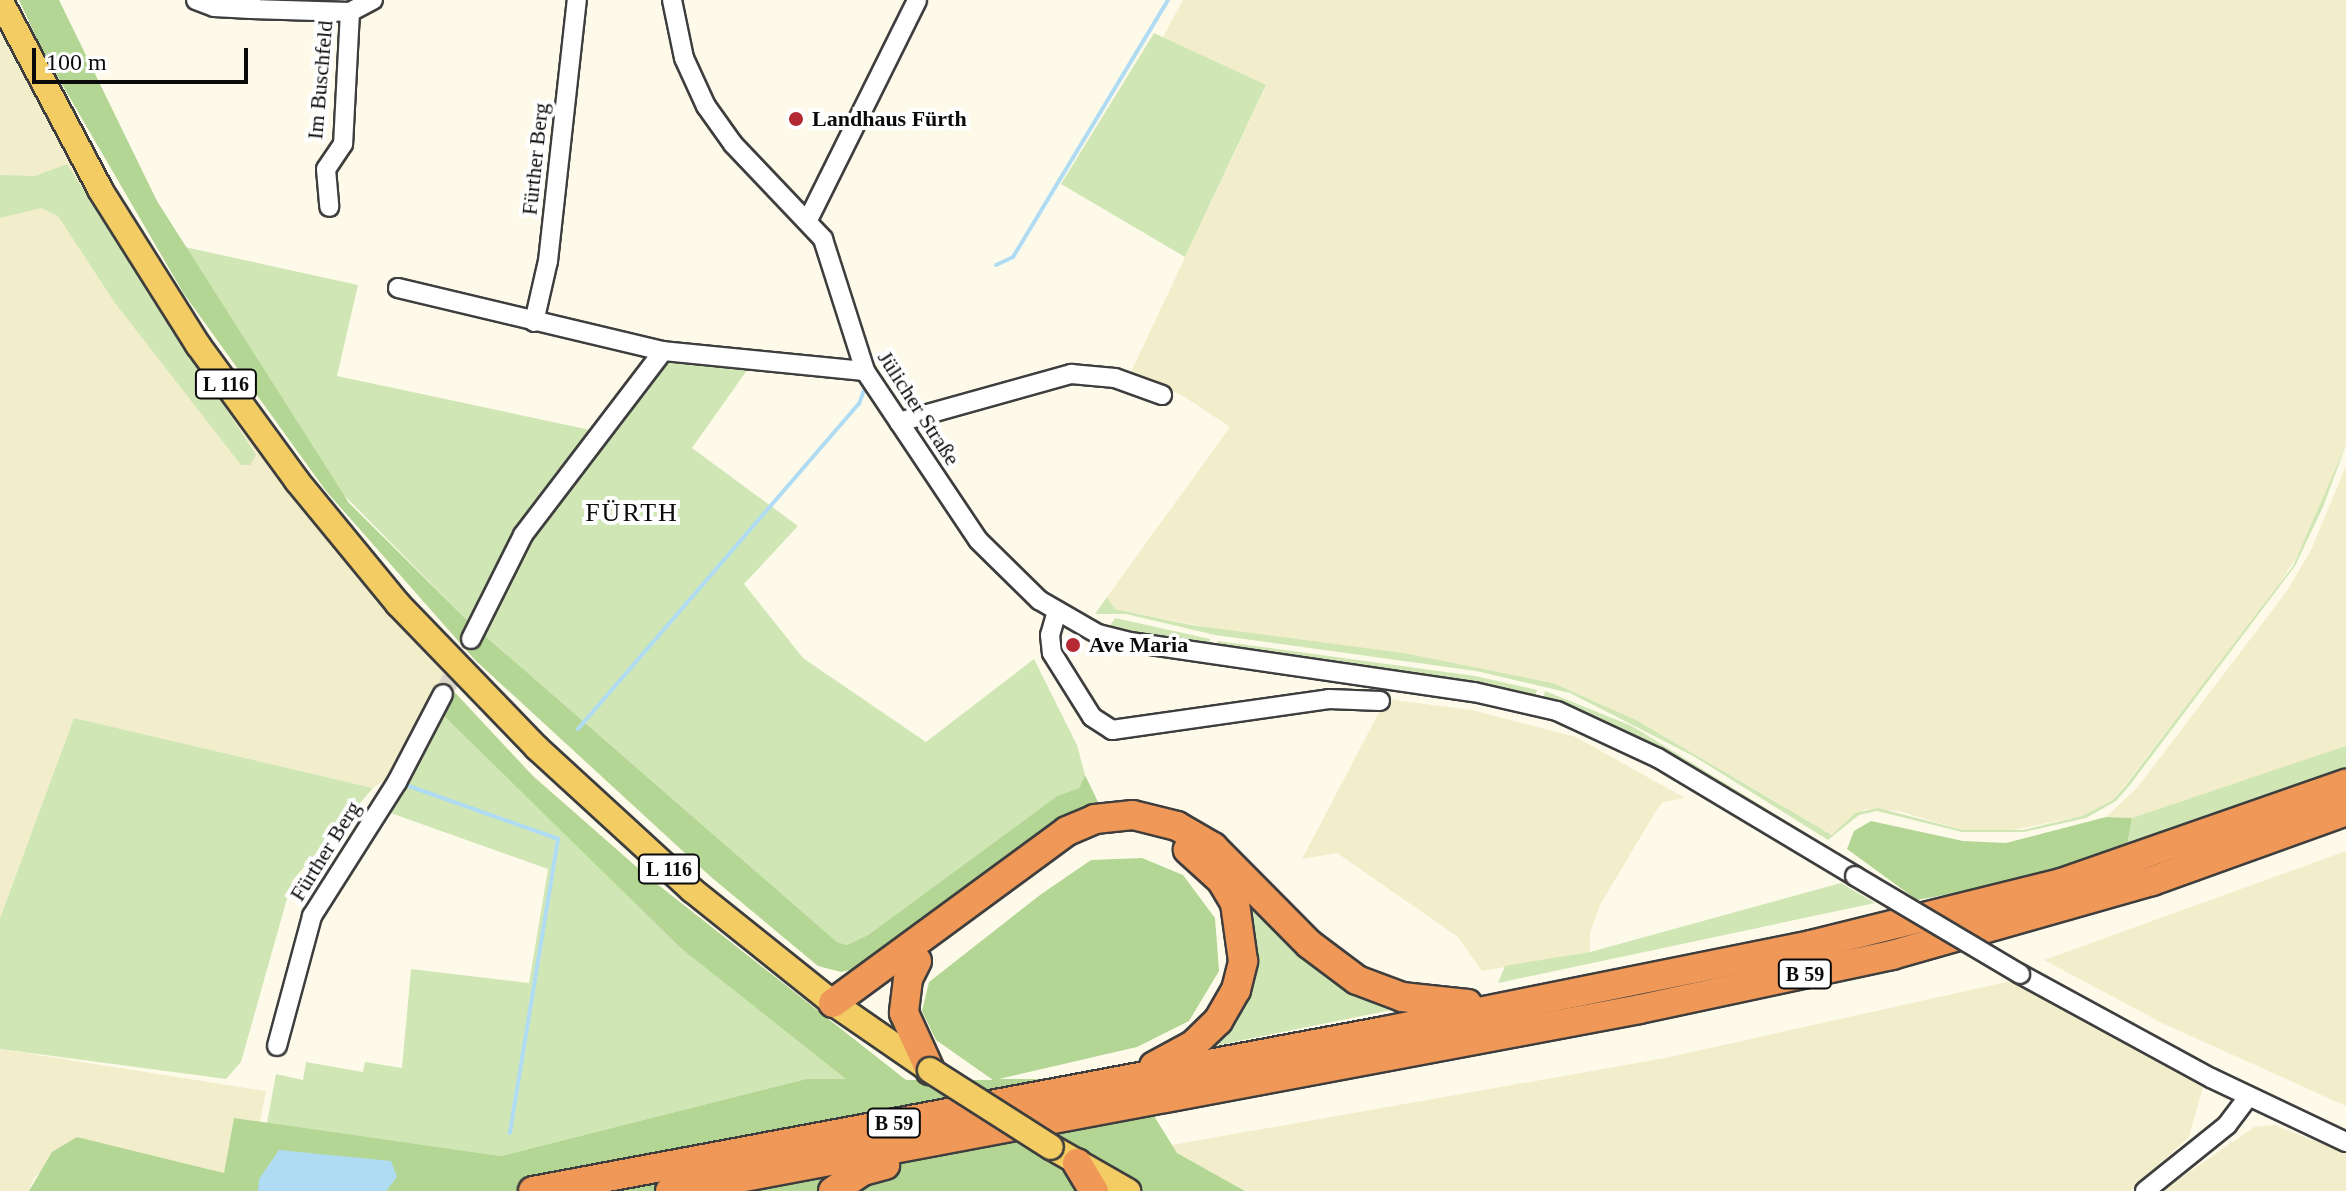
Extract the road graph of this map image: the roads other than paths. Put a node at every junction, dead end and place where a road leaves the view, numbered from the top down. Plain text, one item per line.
1 (0, 0) edge
2 (196, 0) edge
3 (373, 0) edge
4 (577, 0) edge
5 (672, 0) edge
6 (917, 0) edge
7 (251, 4) edge
8 (350, 12) junction
9 (329, 207) dead end
10 (809, 218) junction
11 (398, 288) dead end
12 (534, 322) junction
13 (663, 351) junction
14 (865, 371) junction
15 (1162, 395) dead end
16 (899, 422) junction
17 (1060, 613) junction
18 (471, 639) tunnel mouth
19 (443, 694) tunnel mouth
20 (1380, 701) dead end
21 (2346, 784) edge
22 (2346, 811) edge
23 (917, 961) junction
24 (1501, 1006) junction
25 (841, 1009) junction
26 (277, 1046) dead end
27 (930, 1070) junction
28 (1131, 1079) junction
29 (2249, 1096) junction
30 (992, 1131) junction
31 (2346, 1142) edge
32 (1077, 1163) junction
33 (533, 1191) edge
34 (670, 1191) edge
35 (833, 1191) edge
36 (1094, 1191) edge
37 (1128, 1191) edge
38 (2145, 1191) edge

1 - 25 main road, L 116
2 - 7 street, Im Buschfeld
3 - 8 street
4 - 12 street, Fürther Berg
5 - 10 street, Jülicher Straße
6 - 10 street
7 - 8 street, Im Buschfeld
8 - 9 street, Im Buschfeld
10 - 14 street, Jülicher Straße
11 - 12 street
12 - 13 street
13 - 14 street
13 - 18 street
14 - 16 street, Jülicher Straße
15 - 16 street
16 - 17 street, Jülicher Straße
17 - 20 street
17 - 29 street, Jülicher Straße, bridge
19 - 26 street, Fürther Berg
21 - 24 highway, B 59
22 - 30 highway, B 59
23 - 25 highway
23 - 27 highway
23 - 28 highway
24 - 25 highway
24 - 28 highway, B 59
25 - 27 main road, L 116
27 - 32 main road, L 116, bridge
28 - 33 highway, B 59
29 - 31 street, Jülicher Straße
29 - 38 street
30 - 34 highway, B 59
30 - 35 highway
32 - 36 highway
32 - 37 main road, L 116

